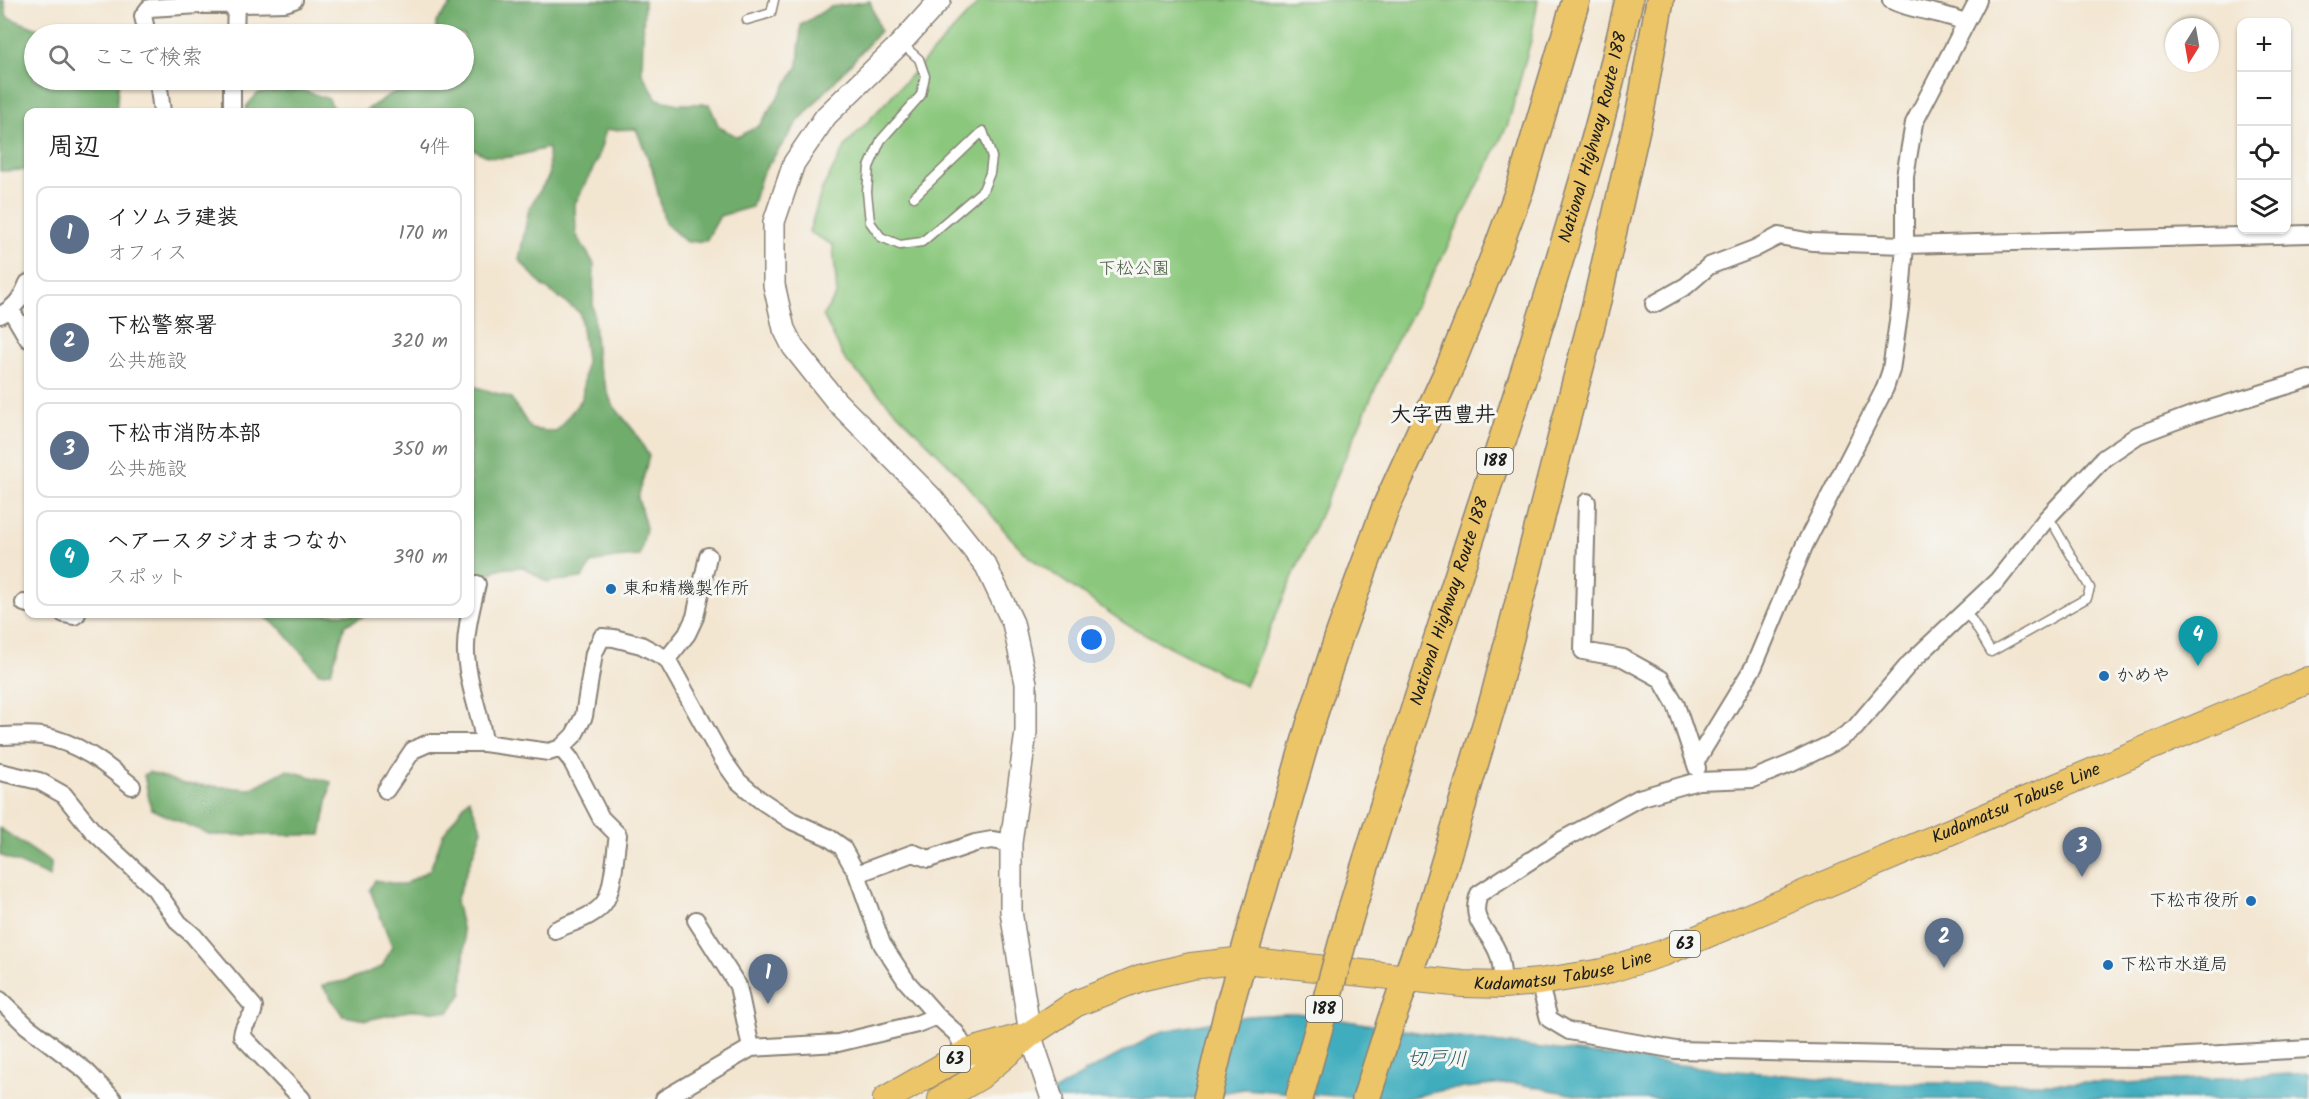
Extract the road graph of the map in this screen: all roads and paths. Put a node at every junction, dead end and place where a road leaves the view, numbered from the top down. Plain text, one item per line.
1 (294, 0) edge
2 (774, 0) edge
3 (940, 0) edge
4 (1576, 0) edge
5 (1629, 0) edge
6 (1660, 0) edge
7 (1891, 0) edge
8 (1978, 0) edge
9 (200, 2) edge
10 (236, 4) junction
11 (747, 20) dead end
12 (1966, 23) junction
13 (145, 24) edge
14 (235, 24) edge
15 (901, 43) junction
16 (159, 90) edge
17 (232, 90) edge
18 (162, 108) edge
19 (232, 108) edge
20 (914, 197) dead end
21 (2309, 234) edge
22 (1905, 245) junction
23 (24, 293) edge
24 (1654, 304) dead end
25 (6, 312) edge
26 (24, 334) edge
27 (2309, 380) edge
28 (1587, 502) dead end
29 (2047, 518) junction
30 (708, 556) dead end
31 (477, 584) dead end
32 (474, 597) edge
33 (1964, 613) junction
34 (469, 618) edge
35 (668, 659) junction
36 (2309, 680) edge
37 (0, 736) edge
38 (484, 743) junction
39 (561, 747) junction
40 (1696, 761) junction
41 (0, 772) edge
42 (1698, 781) junction
43 (132, 786) dead end
44 (386, 790) dead end
45 (1011, 843) junction
46 (857, 874) junction
47 (696, 920) dead end
48 (555, 930) dead end
49 (1244, 960) junction
50 (1406, 978) junction
51 (1539, 982) junction
52 (1503, 985) junction
53 (0, 1000) edge
54 (937, 1016) junction
55 (1030, 1034) junction
56 (751, 1048) junction
57 (2309, 1049) edge
58 (968, 1052) junction
59 (979, 1077) junction
60 (1049, 1089) edge
61 (113, 1099) edge
62 (302, 1099) edge
63 (664, 1099) edge
64 (886, 1099) edge
65 (941, 1099) edge
66 (1207, 1099) edge
67 (1299, 1099) edge
68 (1366, 1099) edge

1 - 10 street
2 - 11 lane
3 - 15 street
4 - 49 highway
5 - 67 highway, National Highway Route 188 / 188, bridge
6 - 50 highway
7 - 12 street
8 - 12 street
9 - 10 street
9 - 13 street
10 - 14 street
12 - 22 street
15 - 20 lane
15 - 45 street
16 - 18 street
17 - 19 street
21 - 22 street
22 - 24 street
22 - 40 street
23 - 25 street
25 - 26 street
27 - 29 street
28 - 40 street
29 - 33 street
29 - 33 lane
30 - 35 street
31 - 32 street
33 - 42 street
34 - 38 street
35 - 39 street
35 - 46 street
36 - 51 main road, Kudamatsu Tabuse Line / 63
37 - 43 street
38 - 39 street
38 - 44 street
39 - 48 street
40 - 42 street
41 - 62 street
42 - 52 street
45 - 46 street
45 - 55 street
46 - 54 street
47 - 56 street
49 - 50 main road, Kudamatsu Tabuse Line / 63
49 - 55 main road, Kudamatsu Tabuse Line / 63
49 - 66 highway
50 - 52 main road, Kudamatsu Tabuse Line / 63
50 - 68 highway
51 - 52 main road, Kudamatsu Tabuse Line / 63
51 - 57 street
53 - 61 street
54 - 56 street
54 - 58 street
55 - 58 main road, Kudamatsu Tabuse Line / 63
55 - 59 main road, Kudamatsu Tabuse Line / 63
55 - 60 street
56 - 63 street
58 - 59 street
58 - 64 main road, Kudamatsu Tabuse Line / 63
59 - 65 main road, Kudamatsu Tabuse Line / 63

